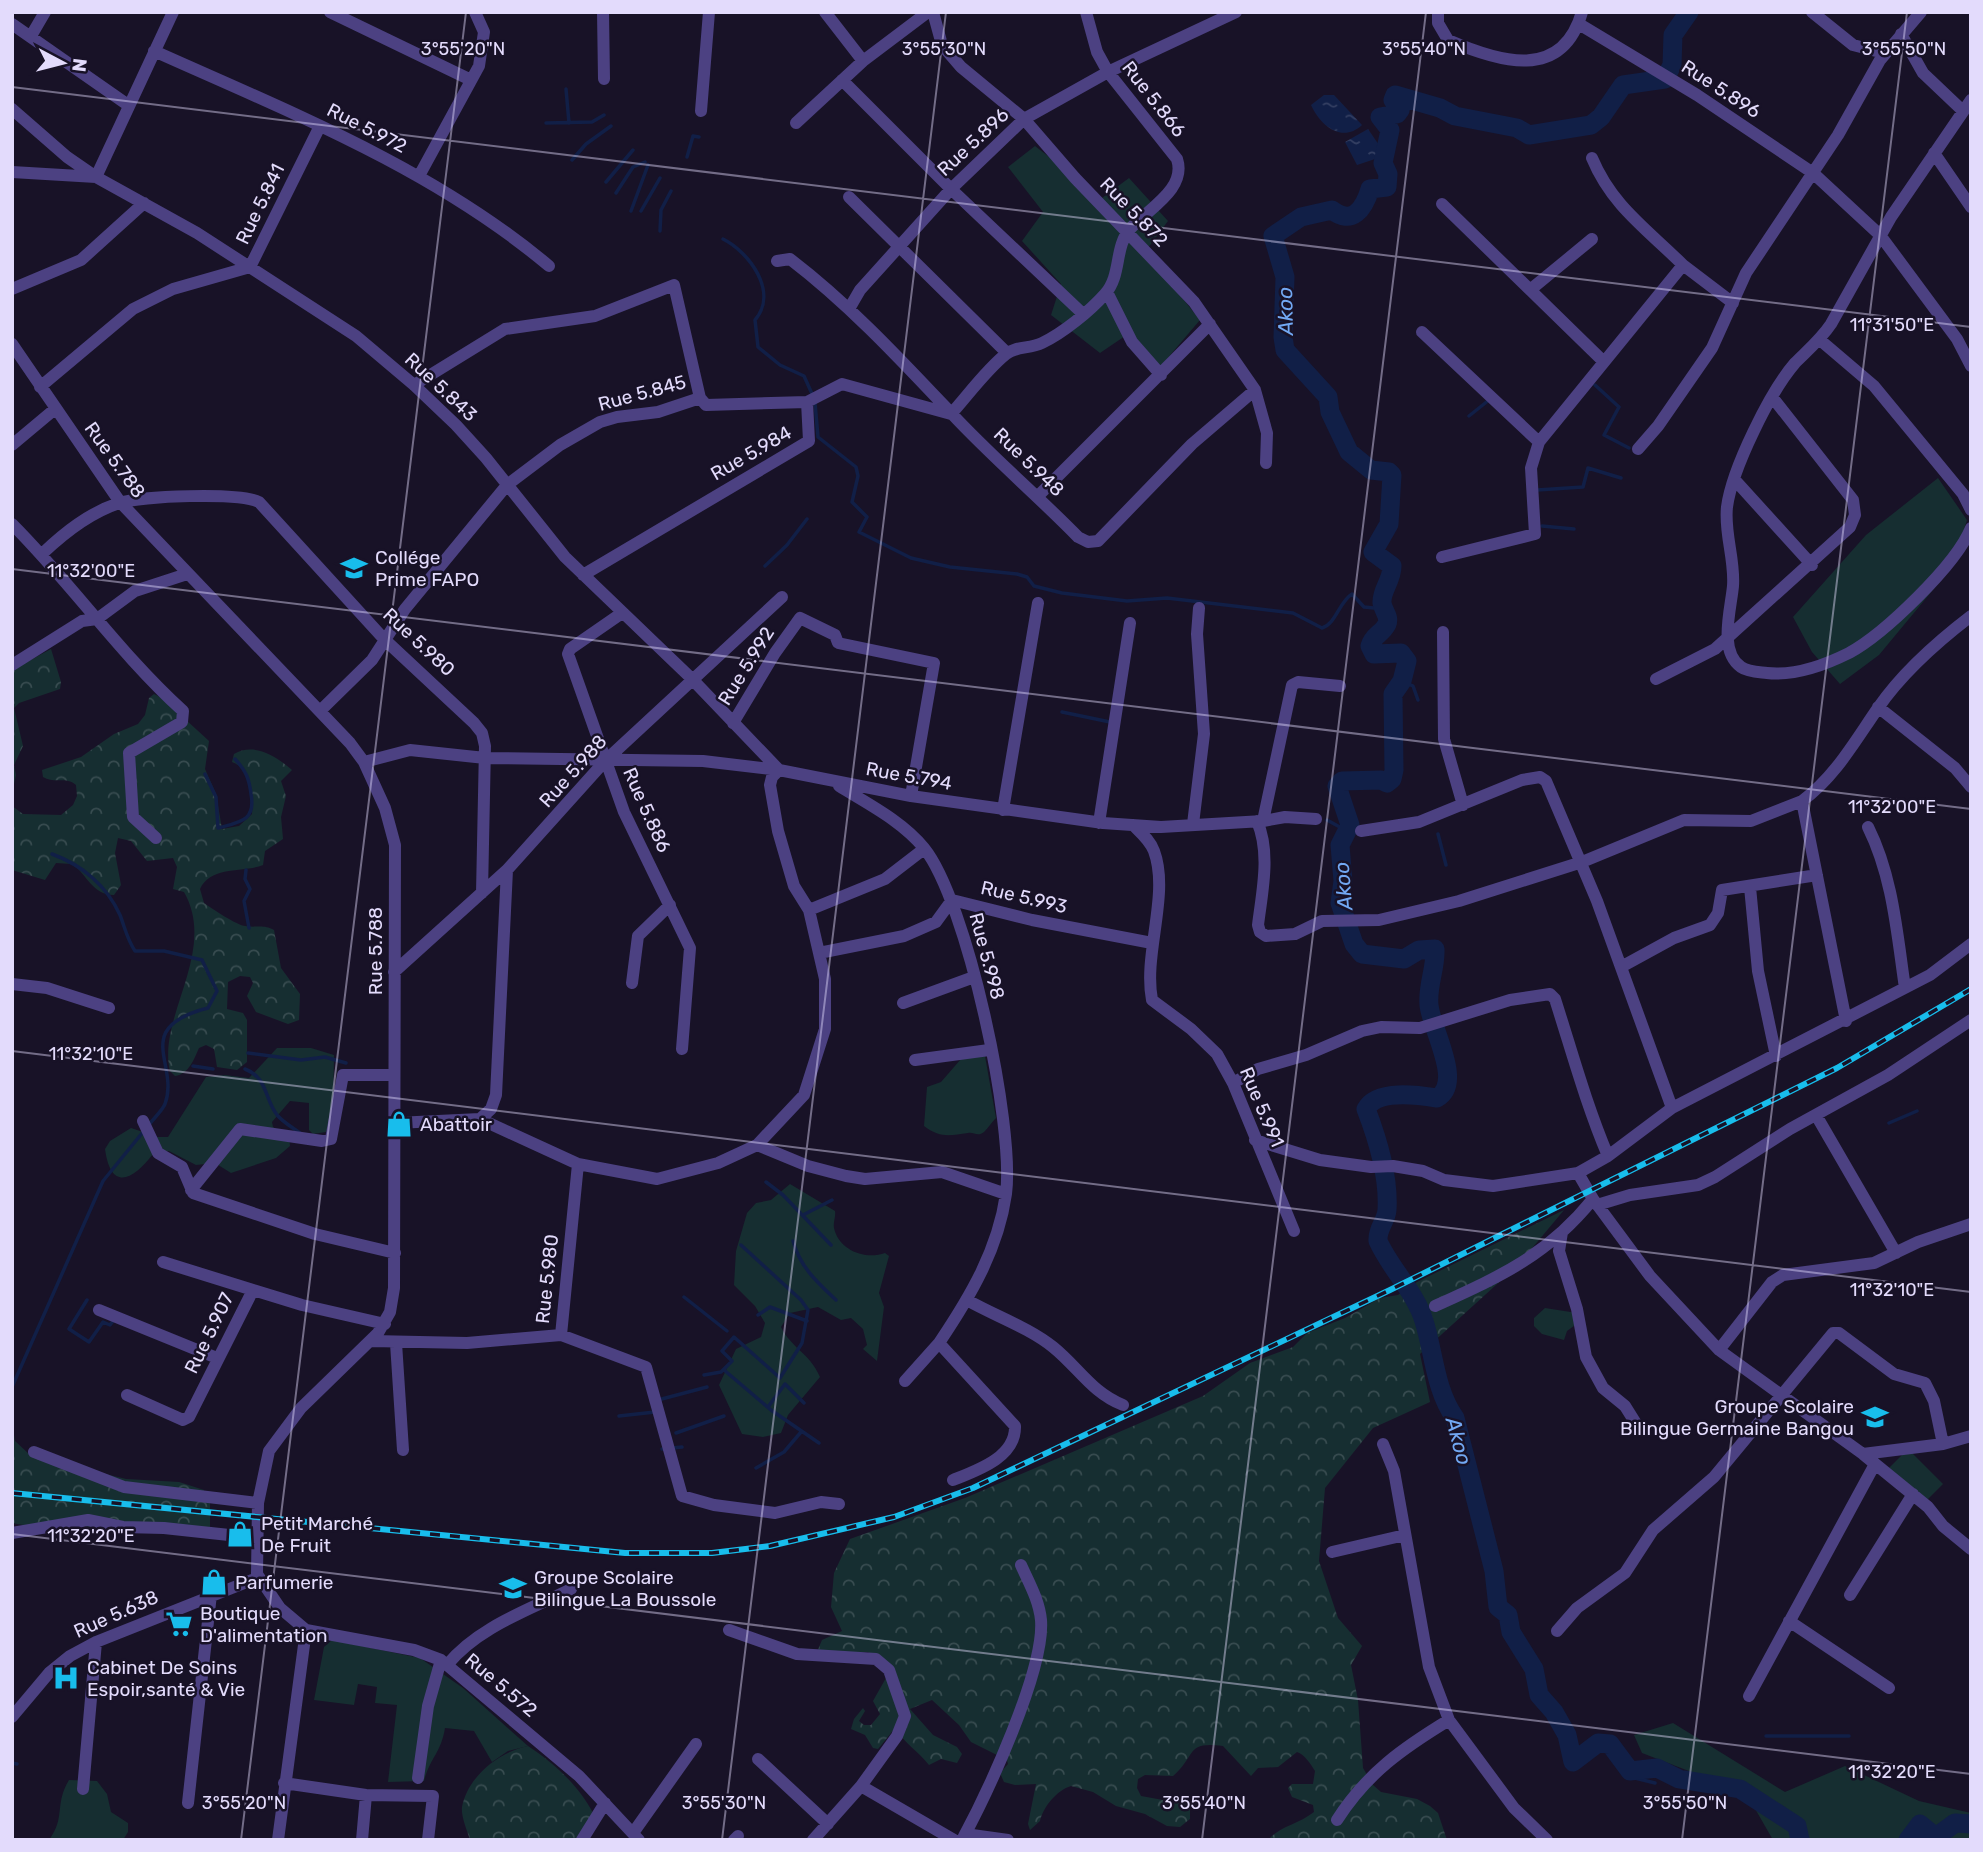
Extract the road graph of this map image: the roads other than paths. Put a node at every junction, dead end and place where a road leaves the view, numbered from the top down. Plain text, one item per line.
1 (45, 12) edge
2 (173, 12) edge
3 (330, 12) edge
4 (475, 12) edge
5 (603, 12) edge
6 (709, 12) edge
7 (825, 12) edge
8 (931, 12) edge
9 (1086, 12) edge
10 (1236, 12) edge
11 (1438, 12) edge
12 (1812, 12) edge
13 (1921, 12) edge
14 (1581, 18) edge
15 (12, 24) edge
16 (1901, 34) junction
17 (31, 36) junction
18 (154, 51) junction
19 (1884, 53) junction
20 (863, 61) junction
21 (1108, 72) junction
22 (604, 79) dead end
23 (471, 80) junction
24 (842, 80) junction
25 (128, 105) junction
26 (1967, 105) edge
27 (12, 109) edge
28 (701, 111) dead end
29 (1024, 119) junction
30 (796, 124) dead end
31 (320, 126) junction
32 (1934, 153) junction
33 (1592, 158) dead end
34 (12, 172) edge
35 (1813, 173) junction
36 (419, 176) junction
37 (96, 177) junction
38 (951, 189) junction
39 (849, 197) dead end
40 (144, 203) junction
41 (1442, 204) dead end
42 (1971, 207) edge
43 (1127, 232) junction
44 (1880, 235) junction
45 (1592, 239) dead end
46 (899, 247) junction
47 (777, 261) dead end
48 (549, 265) dead end
49 (1683, 265) junction
50 (250, 267) junction
51 (12, 289) edge
52 (1530, 290) junction
53 (1107, 292) junction
54 (1732, 303) junction
55 (849, 309) junction
56 (1082, 313) junction
57 (1210, 324) junction
58 (1422, 332) dead end
59 (1820, 340) junction
60 (12, 344) edge
61 (1007, 353) junction
62 (1604, 361) junction
63 (1971, 366) edge
64 (1161, 375) junction
65 (414, 385) junction
66 (40, 387) junction
67 (1255, 390) junction
68 (700, 398) junction
69 (1773, 398) junction
70 (807, 402) junction
71 (55, 409) junction
72 (951, 414) junction
73 (1539, 442) junction
74 (12, 445) edge
75 (1638, 449) dead end
76 (1266, 463) dead end
77 (1734, 479) junction
78 (507, 485) junction
79 (1038, 496) junction
80 (120, 502) junction
81 (1971, 510) edge
82 (12, 524) edge
83 (1971, 528) edge
84 (43, 553) junction
85 (1442, 557) dead end
86 (1812, 565) junction
87 (187, 573) junction
88 (583, 575) junction
89 (782, 597) dead end
90 (1038, 603) dead end
91 (1199, 608) dead end
92 (622, 613) junction
93 (1971, 617) edge
94 (97, 619) junction
95 (1130, 623) dead end
96 (1443, 632) dead end
97 (1728, 638) junction
98 (384, 639) junction
99 (12, 665) edge
100 (691, 678) junction
101 (1656, 678) dead end
102 (1340, 687) dead end
103 (1878, 707) junction
104 (321, 710) junction
105 (733, 723) junction
106 (485, 758) junction
107 (605, 761) junction
108 (364, 762) junction
109 (779, 770) junction
110 (832, 782) junction
111 (1971, 787) edge
112 (911, 796) junction
113 (1802, 801) junction
114 (1463, 805) junction
115 (1003, 810) junction
116 (1316, 819) dead end
117 (1260, 821) junction
118 (1099, 823) junction
119 (1194, 824) junction
120 (1133, 825) junction
121 (1868, 827) dead end
122 (1361, 831) dead end
123 (156, 838) dead end
124 (924, 849) junction
125 (1581, 862) junction
126 (507, 870) junction
127 (1816, 874) junction
128 (1750, 887) junction
129 (482, 893) junction
130 (952, 900) junction
131 (670, 905) junction
132 (809, 910) junction
133 (1152, 943) junction
134 (1971, 944) edge
135 (819, 953) junction
136 (1621, 967) junction
137 (394, 972) junction
138 (974, 976) junction
139 (632, 983) dead end
140 (12, 984) edge
141 (1905, 988) junction
142 (903, 1003) dead end
143 (109, 1008) dead end
144 (1971, 1020) edge
145 (1846, 1021) junction
146 (682, 1049) dead end
147 (989, 1050) junction
148 (1776, 1056) junction
149 (915, 1060) dead end
150 (393, 1075) junction
151 (1233, 1083) junction
152 (1672, 1108) junction
153 (1816, 1115) junction
154 (480, 1119) junction
155 (144, 1121) dead end
156 (396, 1123) junction
157 (1255, 1140) junction
158 (757, 1145) junction
159 (1608, 1156) junction
160 (578, 1164) junction
161 (1578, 1173) junction
162 (191, 1190) junction
163 (1006, 1194) junction
164 (1595, 1202) junction
165 (1971, 1224) edge
166 (1294, 1231) dead end
167 (1562, 1232) junction
168 (395, 1253) junction
169 (1896, 1253) junction
170 (163, 1262) dead end
171 (253, 1290) junction
172 (967, 1300) junction
173 (1435, 1306) dead end
174 (99, 1310) dead end
175 (385, 1324) junction
176 (561, 1335) junction
177 (372, 1341) junction
178 (939, 1342) junction
179 (396, 1343) junction
180 (1719, 1350) junction
181 (217, 1358) junction
182 (905, 1381) dead end
183 (127, 1395) dead end
184 (1779, 1395) junction
185 (1123, 1405) dead end
186 (1635, 1422) dead end
187 (1971, 1436) edge
188 (1383, 1444) dead end
189 (1943, 1444) junction
190 (403, 1450) dead end
191 (34, 1452) dead end
192 (1863, 1454) junction
193 (1875, 1464) junction
194 (953, 1480) dead end
195 (1913, 1493) junction
196 (258, 1503) junction
197 (839, 1504) dead end
198 (12, 1533) edge
199 (1405, 1535) junction
200 (257, 1538) junction
201 (1971, 1549) edge
202 (1332, 1552) dead end
203 (1021, 1565) dead end
204 (257, 1578) junction
205 (571, 1589) dead end
206 (211, 1594) junction
207 (1850, 1595) dead end
208 (1789, 1621) junction
209 (304, 1628) junction
210 (729, 1630) dead end
211 (1557, 1631) dead end
212 (96, 1642) junction
213 (444, 1662) junction
214 (1889, 1688) dead end
215 (12, 1695) edge
216 (1749, 1696) dead end
217 (27, 1698) junction
218 (12, 1717) edge
219 (1449, 1720) junction
220 (696, 1744) dead end
221 (758, 1759) dead end
222 (418, 1778) dead end
223 (284, 1783) junction
224 (861, 1786) junction
225 (83, 1789) dead end
226 (366, 1795) junction
227 (188, 1803) dead end
228 (605, 1803) junction
229 (1337, 1820) dead end
230 (828, 1824) junction
231 (636, 1837) edge
232 (960, 1838) edge
233 (278, 1840) edge
234 (362, 1840) edge
235 (428, 1840) edge
236 (582, 1840) edge
237 (813, 1840) edge
238 (1008, 1840) edge
239 (1548, 1840) edge

1 - 17 street
2 - 18 street
3 - 23 street
4 - 23 street
5 - 22 street
6 - 28 street
7 - 20 street
8 - 20 street
8 - 29 street, Rue 5.872
9 - 21 street, Rue 5.866
10 - 21 street, Rue 5.896
11 - 14 street
12 - 19 street
13 - 16 street
14 - 35 street, Rue 5.896
15 - 17 street
16 - 19 street
16 - 26 street
17 - 25 street
18 - 25 street
18 - 31 street, Rue 5.972
19 - 35 street
20 - 24 street
21 - 29 street, Rue 5.896
21 - 43 street, Rue 5.866
23 - 36 street
24 - 30 street
24 - 38 street
25 - 37 street
26 - 32 street
27 - 37 street, Rue 5.843
29 - 38 street, Rue 5.896
29 - 43 street, Rue 5.872
31 - 36 street, Rue 5.972
31 - 50 street, Rue 5.841
32 - 42 street
32 - 44 street
33 - 49 street
34 - 37 street
35 - 44 street, Rue 5.896
35 - 54 street
36 - 48 street, Rue 5.972
37 - 40 street, Rue 5.843
38 - 46 street, Rue 5.896
38 - 56 street
39 - 46 street
40 - 50 street, Rue 5.843
40 - 51 street
41 - 52 street
43 - 53 street, Rue 5.866
43 - 57 street, Rue 5.872
44 - 59 street
44 - 63 street, Rue 5.896
45 - 52 street
46 - 55 street, Rue 5.896
46 - 61 street
47 - 55 street, Rue 5.948
49 - 54 street
49 - 62 street
50 - 65 street, Rue 5.843
50 - 66 street, Rue 5.841
52 - 62 street
53 - 56 street
53 - 64 street
54 - 75 street
55 - 72 street, Rue 5.948
56 - 61 street
57 - 64 street
57 - 67 street, Rue 5.872
58 - 73 street
59 - 69 street
59 - 81 street
60 - 66 street, Rue 5.788
61 - 72 street
62 - 73 street
64 - 79 street
65 - 68 street, Rue 5.845
65 - 78 street, Rue 5.843
66 - 71 street, Rue 5.788
67 - 76 street, Rue 5.872
67 - 79 street, Rue 5.948
68 - 70 street, Rue 5.984
68 - 78 street, Rue 5.845
69 - 77 street
69 - 86 street
70 - 72 street
70 - 88 street, Rue 5.984
71 - 74 street
71 - 80 street, Rue 5.788
72 - 79 street, Rue 5.948
73 - 85 street
77 - 86 street
77 - 97 street
78 - 88 street, Rue 5.843
78 - 98 street, Rue 5.845
80 - 84 street
80 - 87 street, Rue 5.788
80 - 98 street, Rue 5.980
82 - 84 street
83 - 97 street
84 - 94 street
86 - 97 street
87 - 94 street
87 - 104 street, Rue 5.788
88 - 92 street, Rue 5.843
89 - 100 street, Rue 5.988
90 - 115 street
91 - 119 street
92 - 100 street, Rue 5.843
92 - 107 street, Rue 5.886
93 - 103 street
94 - 99 street
94 - 123 street
95 - 118 street
96 - 114 street
97 - 101 street
98 - 104 street, Rue 5.845
98 - 106 street, Rue 5.980
100 - 105 street, Rue 5.843
100 - 107 street, Rue 5.988
102 - 117 street
103 - 111 street
103 - 113 street
104 - 108 street, Rue 5.788
105 - 109 street, Rue 5.843
105 - 112 street, Rue 5.992
106 - 107 street, Rue 5.794
106 - 108 street, Rue 5.794
106 - 129 street, Rue 5.980
107 - 109 street, Rue 5.794
107 - 126 street, Rue 5.988
107 - 131 street, Rue 5.886
108 - 137 street, Rue 5.788
109 - 110 street, Rue 5.794
109 - 132 street
110 - 112 street, Rue 5.794
110 - 124 street, Rue 5.998
112 - 115 street, Rue 5.794
113 - 125 street
113 - 127 street
114 - 122 street
114 - 125 street
115 - 118 street, Rue 5.794
116 - 117 street
117 - 119 street, Rue 5.794
117 - 125 street
118 - 120 street, Rue 5.794
119 - 120 street, Rue 5.794
120 - 133 street, Rue 5.991
121 - 141 street
124 - 130 street, Rue 5.998
124 - 132 street
125 - 136 street
126 - 129 street, Rue 5.988
126 - 154 street
127 - 128 street
127 - 145 street
128 - 136 street
128 - 148 street
129 - 137 street, Rue 5.988
130 - 133 street, Rue 5.993
130 - 135 street, Rue 5.993
130 - 138 street, Rue 5.998
131 - 139 street
131 - 146 street, Rue 5.886
132 - 135 street
133 - 151 street, Rue 5.991
134 - 141 street
135 - 158 street
136 - 152 street
137 - 150 street, Rue 5.788
138 - 142 street
138 - 147 street, Rue 5.998
140 - 143 street
141 - 145 street
144 - 153 street
145 - 148 street
147 - 149 street
147 - 163 street, Rue 5.998
148 - 152 street
150 - 156 street, Rue 5.788
150 - 162 street
151 - 157 street, Rue 5.991
151 - 159 street
152 - 159 street
153 - 164 street
153 - 169 street
154 - 156 street
154 - 160 street
155 - 162 street
156 - 168 street, Rue 5.788
157 - 161 street
157 - 166 street, Rue 5.991
158 - 160 street
158 - 163 street
159 - 161 street
160 - 176 street, Rue 5.980
161 - 164 street
162 - 168 street
163 - 172 street, Rue 5.998
164 - 167 street
164 - 180 street
165 - 169 street
167 - 173 street
167 - 186 street
168 - 175 street, Rue 5.788
169 - 180 street
170 - 171 street
171 - 175 street, Rue 5.907
171 - 181 street, Rue 5.907
172 - 178 street, Rue 5.998
172 - 185 street
174 - 181 street
175 - 177 street, Rue 5.788
176 - 179 street, Rue 5.980
176 - 197 street
177 - 179 street, Rue 5.980
177 - 196 street, Rue 5.788
178 - 182 street, Rue 5.998
178 - 194 street
179 - 190 street
180 - 184 street
181 - 183 street, Rue 5.907
184 - 189 street
184 - 192 street
184 - 211 street
187 - 189 street
188 - 199 street
189 - 192 street
191 - 196 street
192 - 193 street
193 - 195 street
193 - 208 street
195 - 201 street
195 - 207 street
196 - 200 street, Rue 5.788
198 - 200 street
199 - 202 street
199 - 219 street
200 - 204 street, Rue 5.788
203 - 232 street
204 - 206 street, Rue 5.638
204 - 209 street
205 - 213 street
206 - 212 street, Rue 5.638
206 - 227 street
208 - 214 street
208 - 216 street
209 - 213 street, Rue 5.572
209 - 223 street
210 - 224 street
212 - 217 street, Rue 5.638
212 - 225 street
213 - 222 street
213 - 228 street, Rue 5.572
215 - 217 street
217 - 218 street, Rue 5.638
219 - 229 street
219 - 239 street
220 - 231 street
221 - 230 street
223 - 226 street
223 - 233 street
224 - 230 street
224 - 232 street
226 - 234 street
226 - 235 street
228 - 231 street, Rue 5.572
228 - 236 street
230 - 237 street
232 - 238 street

